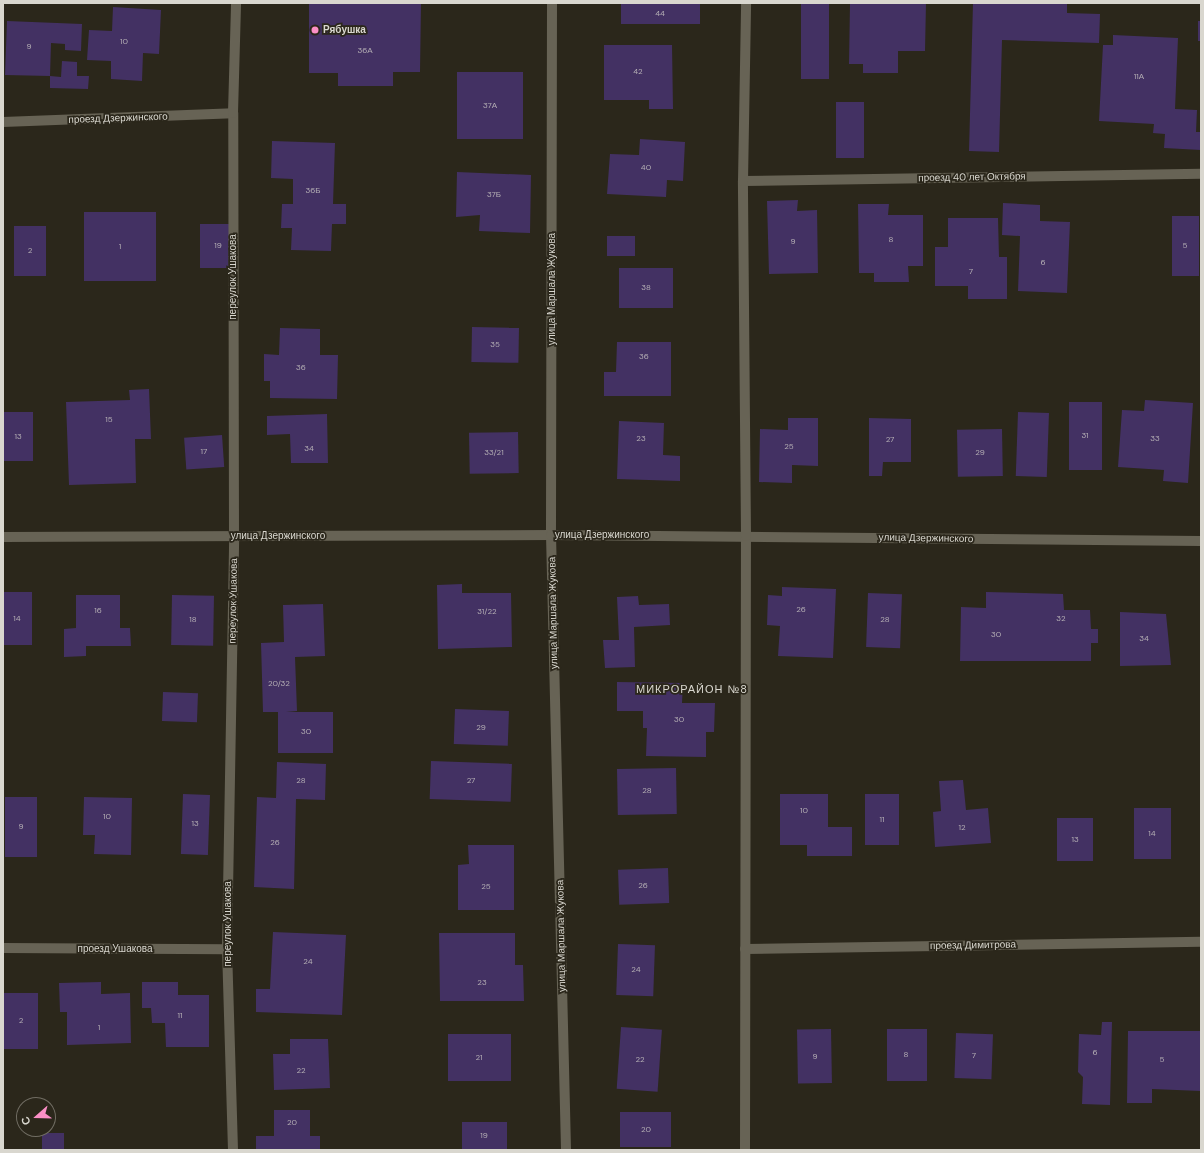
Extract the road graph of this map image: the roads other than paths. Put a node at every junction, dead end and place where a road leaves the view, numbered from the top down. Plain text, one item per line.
1 (236, 3) edge
2 (552, 3) edge
3 (746, 3) edge
4 (232, 113) junction
5 (3, 122) edge
6 (1201, 174) edge
7 (743, 181) junction
8 (551, 535) junction
9 (746, 536) junction
10 (3, 537) edge
11 (234, 537) junction
12 (1201, 541) edge
13 (1201, 942) edge
14 (3, 948) edge
15 (227, 949) junction
16 (745, 949) junction
17 (233, 1150) edge
18 (566, 1150) edge
19 (745, 1150) edge

1 - 4 street, переулок Ушакова
2 - 8 street, улица Маршала Жукова
3 - 7 street
4 - 5 street, проезд Дзержинского
4 - 11 street, переулок Ушакова
6 - 7 street, проезд 40 лет Октября
7 - 9 street
8 - 9 street, улица Дзержинского
8 - 11 street, улица Дзержинского
8 - 18 street, улица Маршала Жукова
9 - 12 street, улица Дзержинского
9 - 16 street
10 - 11 street, улица Дзержинского
11 - 15 street, переулок Ушакова
13 - 16 street, проезд Димитрова
14 - 15 street, проезд Ушакова
15 - 17 street, переулок Ушакова
16 - 19 street

